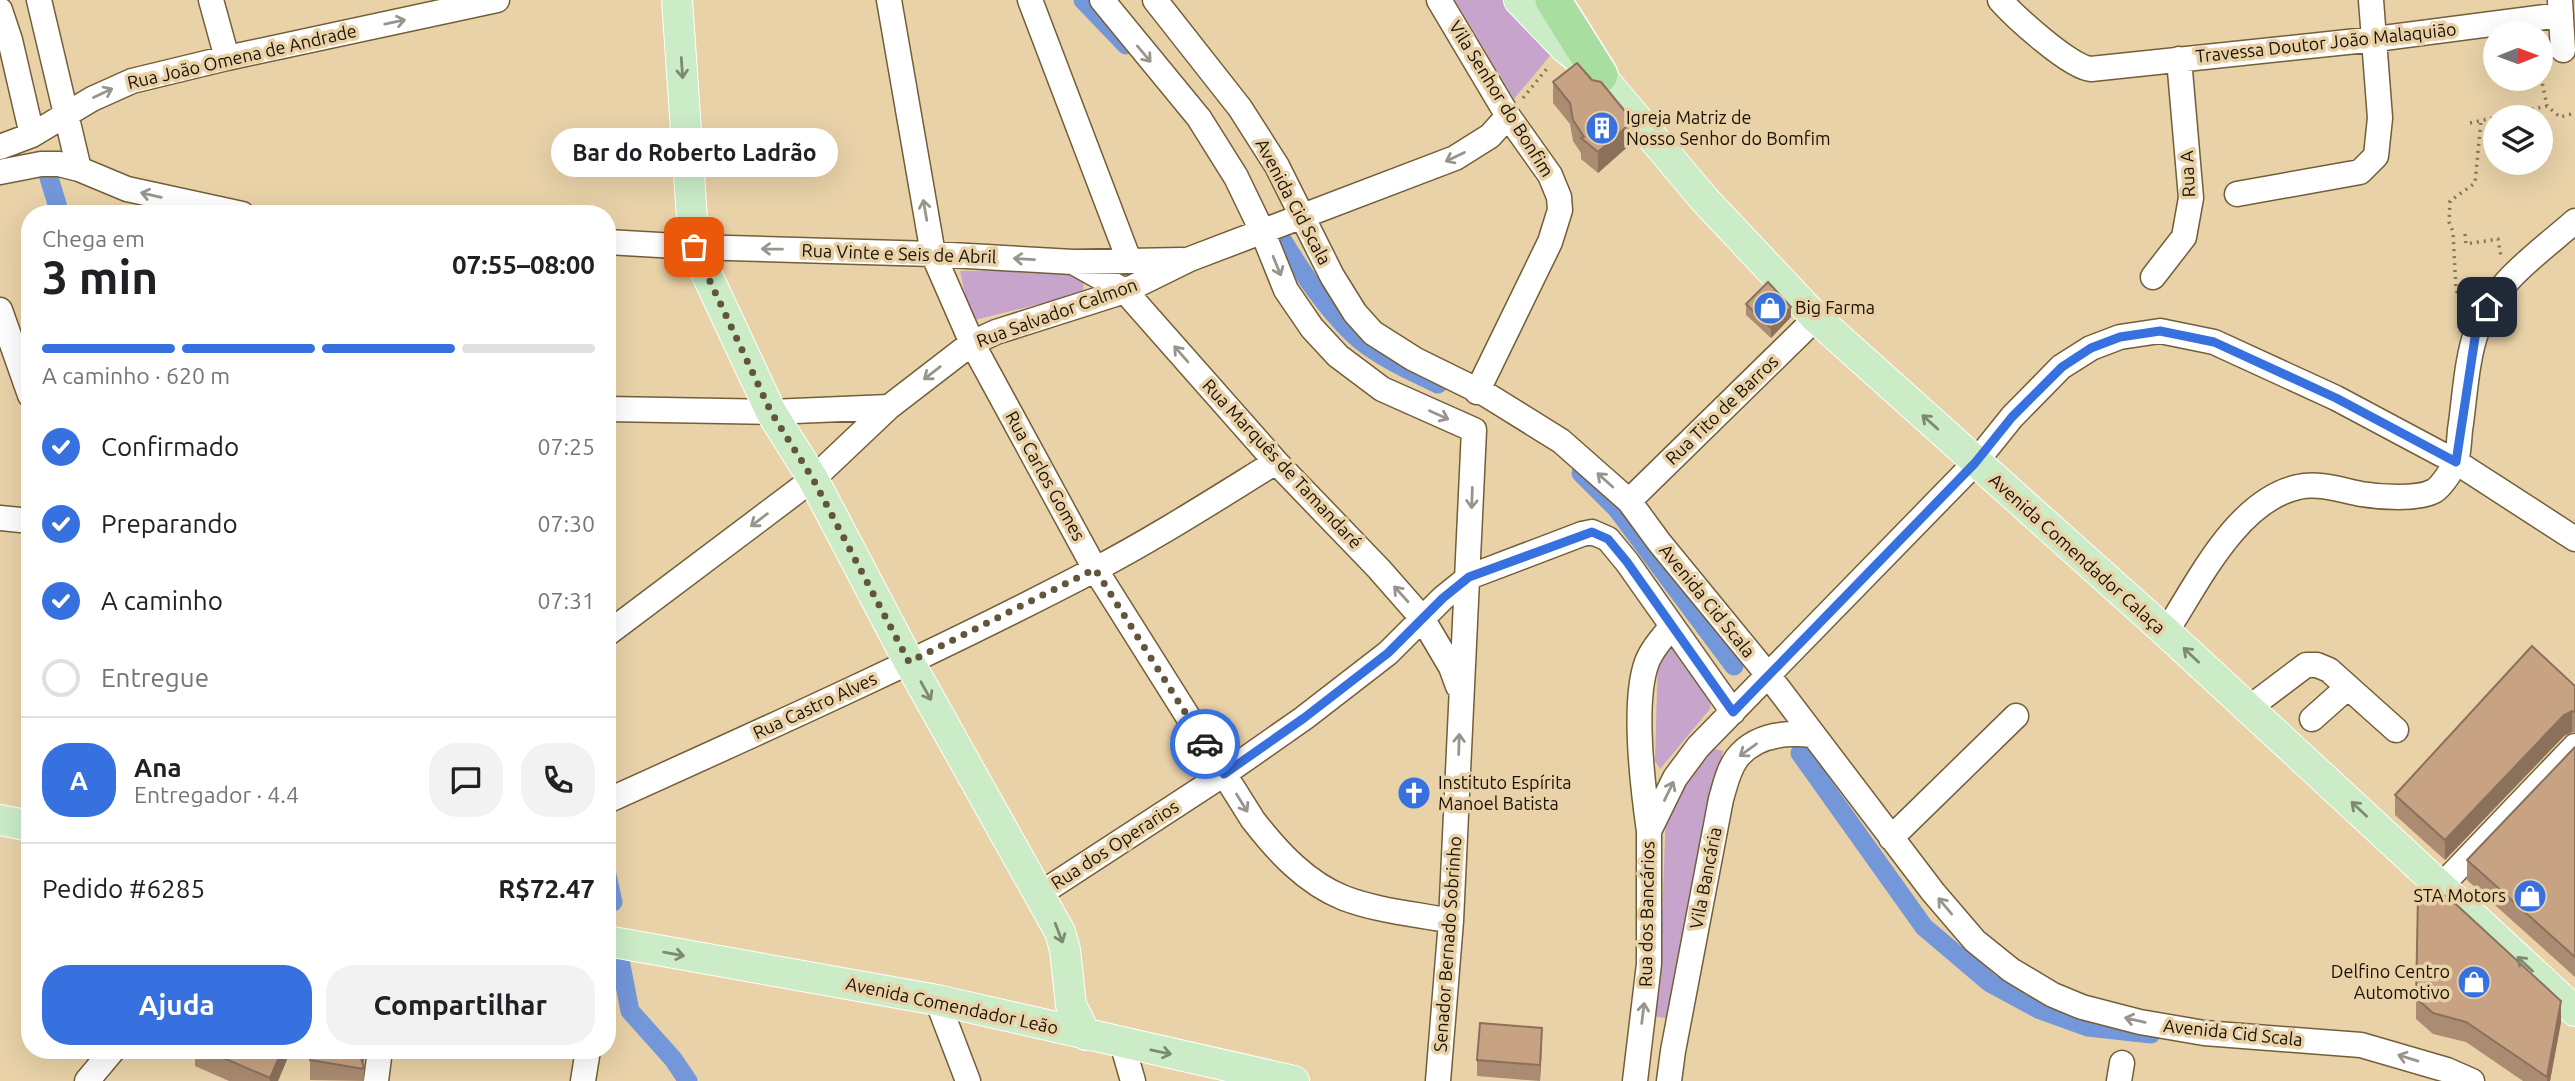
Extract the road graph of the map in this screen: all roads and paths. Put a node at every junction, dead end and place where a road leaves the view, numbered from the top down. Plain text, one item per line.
1 (39, 0) edge
2 (211, 0) edge
3 (497, 0) edge
4 (677, 0) edge
5 (889, 0) edge
6 (1030, 0) edge
7 (1102, 0) edge
8 (1155, 0) edge
9 (1439, 0) edge
10 (2000, 0) edge
11 (2371, 0) edge
12 (1548, 6) edge
13 (2560, 7) edge
14 (0, 10) edge
15 (2376, 39) junction
16 (1564, 47) junction
17 (2563, 50) dead end
18 (227, 58) junction
19 (2179, 60) junction
20 (1601, 75) junction
21 (2553, 111) edge
22 (67, 113) junction
23 (2575, 113) edge
24 (1508, 116) junction
25 (2483, 119) edge
26 (2480, 120) junction
27 (2469, 123) dead end
28 (32, 135) junction
29 (0, 147) edge
30 (79, 169) junction
31 (0, 172) edge
32 (2237, 194) dead end
33 (201, 205) edge
34 (1301, 216) junction
35 (2575, 221) edge
36 (1264, 233) junction
37 (2465, 234) dead end
38 (616, 243) edge
39 (694, 247) junction
40 (933, 254) junction
41 (1190, 259) junction
42 (1129, 260) junction
43 (1073, 262) junction
44 (2154, 277) dead end
45 (2505, 284) junction
46 (1125, 290) junction
47 (0, 310) edge
48 (1816, 318) junction
49 (2476, 331) junction
50 (972, 343) junction
51 (21, 370) edge
52 (1477, 392) junction
53 (889, 407) junction
54 (616, 409) edge
55 (771, 412) junction
56 (1967, 455) junction
57 (1276, 461) junction
58 (2456, 462) junction
59 (813, 479) junction
60 (1629, 501) junction
61 (0, 518) edge
62 (21, 520) edge
63 (2575, 539) edge
64 (1095, 569) junction
65 (1469, 577) junction
66 (1422, 618) junction
67 (1672, 626) junction
68 (616, 627) edge
69 (2166, 632) junction
70 (909, 662) junction
71 (1768, 675) junction
72 (2348, 687) junction
73 (1461, 693) junction
74 (2249, 708) junction
75 (1733, 712) junction
76 (2017, 716) dead end
77 (2312, 719) dead end
78 (2396, 730) dead end
79 (1812, 735) junction
80 (2575, 746) edge
81 (1224, 774) junction
82 (616, 798) edge
83 (0, 820) edge
84 (21, 824) edge
85 (1649, 831) junction
86 (1891, 838) junction
87 (2441, 886) junction
88 (1040, 894) junction
89 (1451, 920) junction
90 (616, 944) edge
91 (937, 1000) junction
92 (2575, 1011) edge
93 (1086, 1035) junction
94 (1122, 1043) junction
95 (1639, 1047) junction
96 (1673, 1051) junction
97 (105, 1059) edge
98 (379, 1059) edge
99 (588, 1059) edge
100 (1252, 1076) edge
101 (87, 1081) edge
102 (376, 1081) edge
103 (584, 1081) edge
104 (968, 1081) edge
105 (1133, 1081) edge
106 (1294, 1081) edge
107 (1438, 1081) edge
108 (1635, 1081) edge
109 (1669, 1081) edge
110 (2472, 1081) edge

1 - 22 street
2 - 18 street
18 -> 3 street, Rua João Omena de Andrade
4 -> 39 main road
40 -> 5 street, Rua Carlos Gomes
6 - 42 street
7 -> 36 street
8 - 34 street, Avenida Cid Scala
9 - 24 street, Vila Senhor do Bonfim
10 - 19 street, Travessa Doutor João Malaquião
11 - 15 street
12 - 16 main road, Avenida Comendador Calaça
12 - 20 highway
13 - 15 street, Travessa Doutor João Malaquião
13 - 17 street
14 - 28 street
15 - 19 street, Travessa Doutor João Malaquião
15 - 32 street
16 - 20 main road, Avenida Comendador Calaça
16 - 24 path
22 -> 18 street, Rua João Omena de Andrade
19 - 44 street, Rua A
20 - 48 main road, Avenida Comendador Calaça
21 - 23 path
22 - 28 street, Rua João Omena de Andrade
22 - 30 street
24 -> 34 street, Rua Salvador Calmon
24 - 52 street, Vila Senhor do Bonfim
25 - 26 path
26 - 27 path
26 - 49 path
28 - 29 street, Rua João Omena de Andrade
30 - 31 street
33 -> 30 street
34 - 36 street, Rua Salvador Calmon
34 - 52 street, Avenida Cid Scala
35 - 45 street
36 - 41 street, Rua Salvador Calmon
36 -> 65 street, Senador Bernado Sobrinho
37 - 45 path
38 - 39 street, Rua Vinte e Seis de Abril
40 -> 39 street, Rua Vinte e Seis de Abril
39 - 55 main road
43 -> 40 street, Rua Vinte e Seis de Abril
40 - 50 street, Rua Carlos Gomes
41 - 42 street, Rua Vinte e Seis de Abril
41 - 46 street, Rua Salvador Calmon
42 - 43 street, Rua Vinte e Seis de Abril
43 - 46 street, Rua Marquês de Tamandaré
45 - 49 street
46 - 50 street, Rua Salvador Calmon
57 -> 46 street, Rua Marquês de Tamandaré
47 - 51 street
56 -> 48 main road, Avenida Comendador Calaça
48 - 60 street, Rua Tito de Barros
49 - 58 street
50 -> 53 street, Rua Salvador Calmon
50 - 64 street, Rua Carlos Gomes
60 -> 52 street, Avenida Cid Scala
53 - 55 street
53 - 59 street, Rua Salvador Calmon
54 - 55 street
55 - 59 main road
56 - 58 street, Rua dos Bancários
56 - 69 main road, Avenida Comendador Calaça
56 - 71 street, Rua dos Bancários
57 - 64 street, Rua Castro Alves
66 -> 57 street, Rua Marquês de Tamandaré
58 - 63 street, Rua dos Bancários
58 - 69 street
59 -> 68 street, Rua Salvador Calmon
59 - 70 main road
60 - 71 street, Avenida Cid Scala
61 - 62 street
64 - 70 street, Rua Castro Alves
64 - 81 street, Rua Carlos Gomes
65 - 66 street
65 - 67 street
65 - 73 street, Senador Bernado Sobrinho
66 - 73 street, Rua Marquês de Tamandaré
66 - 81 street, Rua dos Operarios
67 - 75 street
67 - 85 street, Rua dos Bancários
74 -> 69 main road, Avenida Comendador Calaça
70 - 82 street, Rua Castro Alves
70 -> 88 main road
71 - 75 street, Rua dos Bancários
71 - 79 street, Avenida Cid Scala
72 - 74 street
72 - 77 street
72 - 78 street
89 -> 73 street, Senador Bernado Sobrinho
87 -> 74 main road, Avenida Comendador Calaça
85 -> 75 street, Rua dos Bancários
76 - 86 street
79 - 86 street, Avenida Cid Scala
79 -> 96 street, Vila Bancária
80 - 87 street
81 - 88 street, Rua dos Operarios
81 -> 89 street, Rua Carlos Gomes
83 - 84 main road
95 -> 85 street, Rua dos Bancários
110 -> 86 street, Avenida Cid Scala
92 -> 87 main road, Avenida Comendador Calaça
88 -> 93 main road
89 - 107 street, Senador Bernado Sobrinho
90 -> 91 main road, Avenida Comendador Leão
91 - 93 main road, Avenida Comendador Leão
91 - 104 street
93 - 94 main road, Avenida Comendador Leão
94 -> 100 main road, Avenida Comendador Leão
94 - 105 street
95 - 96 street
95 - 108 street, Rua dos Bancários
96 - 109 street, Vila Bancária
97 - 101 street
98 - 102 street
99 - 103 street
100 - 106 main road, Avenida Comendador Leão

